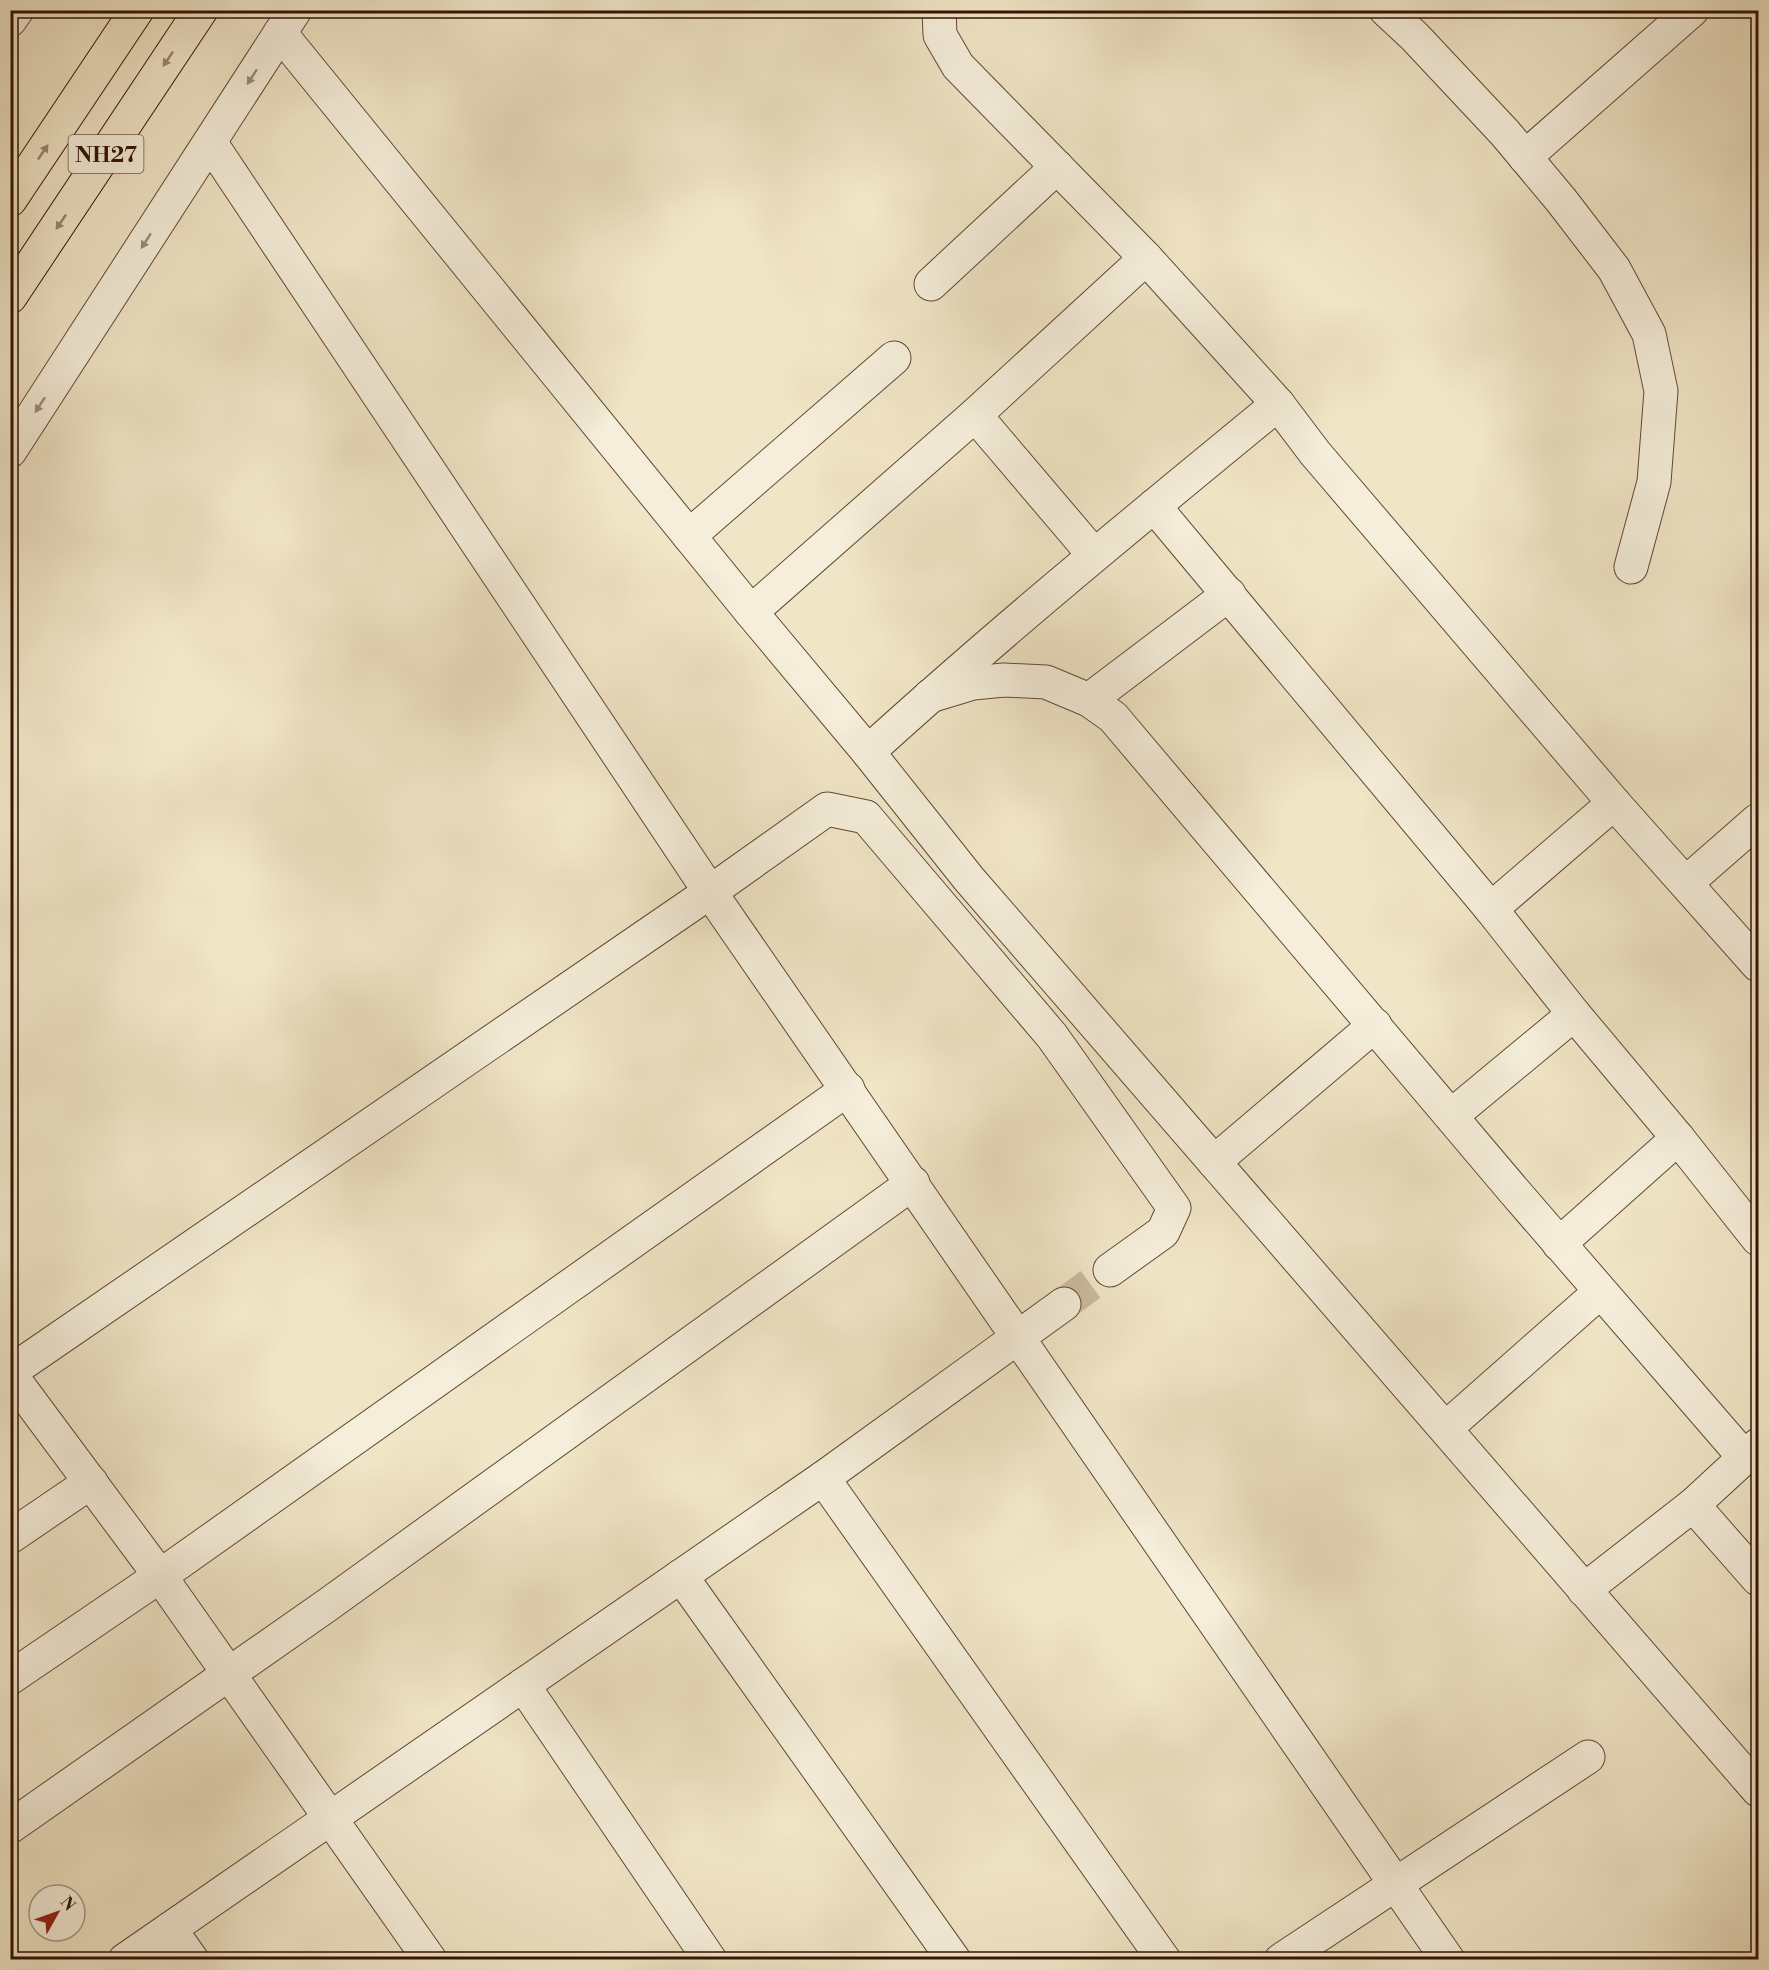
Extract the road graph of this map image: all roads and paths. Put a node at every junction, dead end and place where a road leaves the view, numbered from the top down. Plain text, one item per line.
1 (17, 10) edge
2 (137, 10) edge
3 (201, 10) edge
4 (939, 10) edge
5 (1386, 10) edge
6 (1692, 10) edge
7 (10, 20) edge
8 (287, 22) edge
9 (210, 142) junction
10 (1525, 157) junction
11 (1058, 167) junction
12 (10, 201) edge
13 (1146, 258) junction
14 (931, 284) dead end
15 (10, 297) edge
16 (894, 357) dead end
17 (1278, 404) junction
18 (975, 415) junction
19 (10, 451) edge
20 (1154, 506) junction
21 (689, 536) junction
22 (1094, 555) junction
23 (1631, 567) dead end
24 (1229, 594) junction
25 (751, 612) junction
26 (930, 696) junction
27 (1089, 700) junction
28 (868, 752) junction
29 (1614, 803) junction
30 (1758, 819) edge
31 (1686, 883) junction
32 (710, 892) junction
33 (1491, 909) junction
34 (1758, 965) edge
35 (1574, 1014) junction
36 (1375, 1025) junction
37 (848, 1089) junction
38 (1452, 1116) junction
39 (1678, 1138) junction
40 (1214, 1162) junction
41 (913, 1183) junction
42 (1758, 1239) edge
43 (1559, 1244) junction
44 (1110, 1270) tunnel mouth
45 (1600, 1292) junction
46 (1064, 1304) tunnel mouth
47 (1018, 1337) junction
48 (10, 1373) edge
49 (1446, 1428) junction
50 (1751, 1451) edge
51 (823, 1478) junction
52 (91, 1482) junction
53 (1693, 1505) junction
54 (10, 1537) edge
55 (160, 1576) junction
56 (681, 1576) junction
57 (1758, 1579) edge
58 (1584, 1590) junction
59 (229, 1673) junction
60 (10, 1678) edge
61 (523, 1685) junction
62 (1588, 1757) dead end
63 (1758, 1790) edge
64 (330, 1819) junction
65 (10, 1827) edge
66 (1394, 1884) junction
67 (170, 1929) junction
68 (125, 1959) edge
69 (192, 1959) edge
70 (430, 1959) edge
71 (710, 1959) edge
72 (954, 1959) edge
73 (1164, 1959) edge
74 (1281, 1959) edge
75 (1448, 1959) edge

1 - 7 street
12 -> 2 highway, NH27
3 -> 15 highway, NH27
4 - 11 street
5 - 10 street
6 - 10 street
8 -> 9 street
8 - 21 street
9 -> 19 street
9 - 32 street
10 - 23 street
11 - 13 street
11 - 14 street
13 - 17 street
13 - 18 street
16 - 21 street
17 - 20 street
17 - 29 street
18 - 22 street
18 - 25 street
20 - 22 street
20 - 24 street
21 - 25 street
22 - 26 street
24 - 27 street
24 - 33 street
25 - 28 street
26 - 27 street
26 - 28 street
27 - 36 street
28 - 40 street
29 - 31 street
29 - 33 street
30 - 31 street
31 - 34 street
32 - 37 street
32 - 44 street
32 - 48 street
33 - 35 street
35 - 38 street
35 - 39 street
36 - 38 street
36 - 40 street
37 - 41 street
37 - 55 street
38 - 43 street
39 - 42 street
39 - 43 street
40 - 49 street
41 - 47 street
41 - 59 street
43 - 45 street
45 - 49 street
45 - 50 street
46 - 47 street
47 - 51 street
47 - 66 street
48 - 52 street
49 - 58 street
50 - 53 street
51 - 56 street
51 - 73 street
52 - 54 street
52 - 55 street
53 - 57 street
53 - 58 street
55 - 59 street
55 - 60 street
56 - 61 street
56 - 72 street
58 - 63 street
59 - 64 street
59 - 65 street
61 - 64 street
61 - 71 street
62 - 66 street
64 - 67 street
64 - 70 street
66 - 74 street
66 - 75 street
67 - 68 street
67 - 69 street

